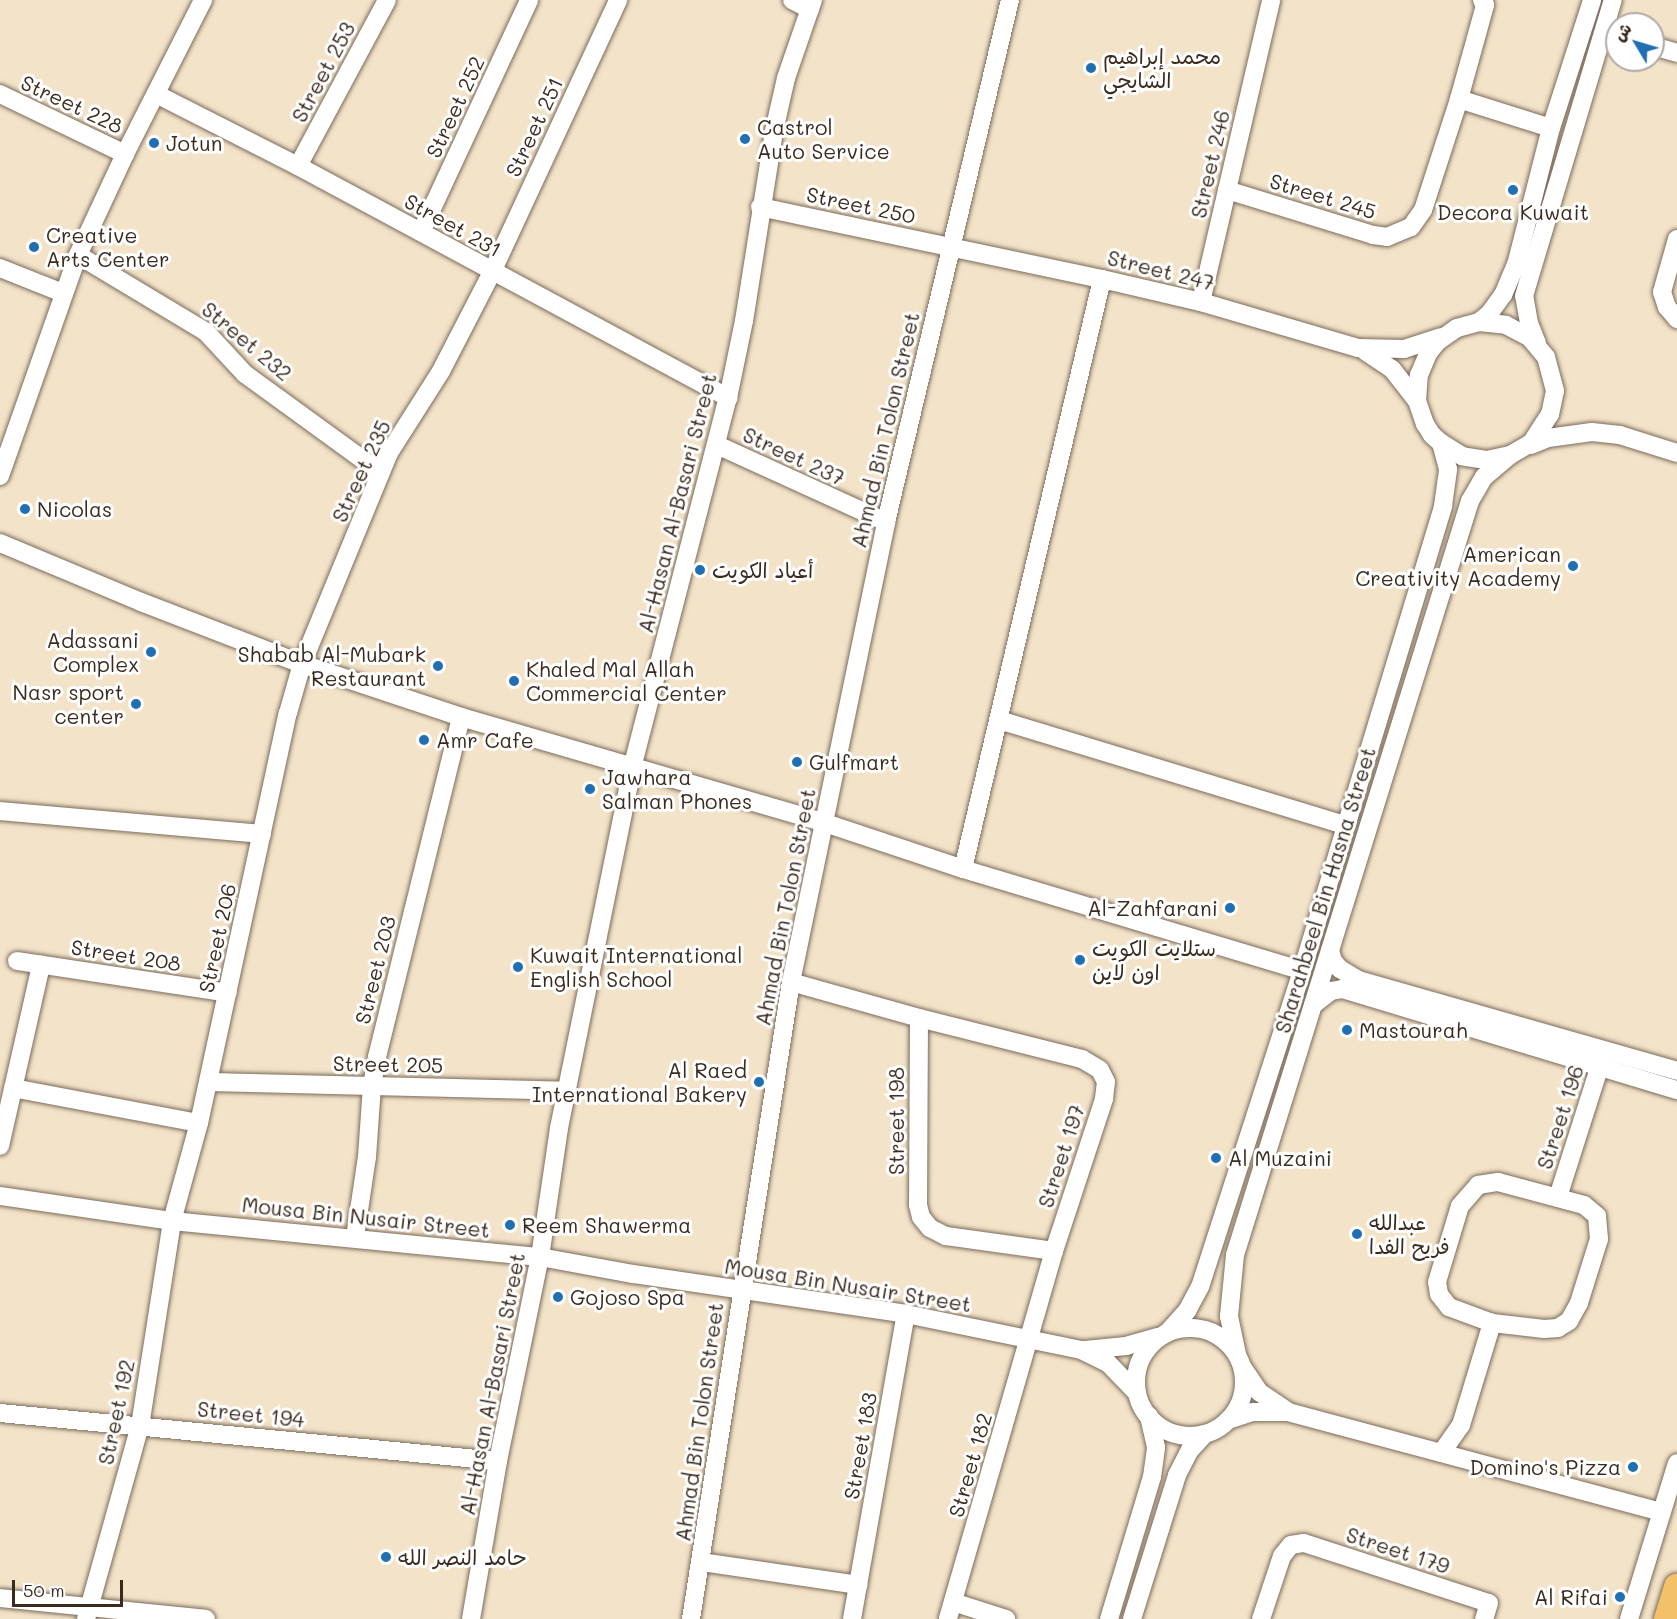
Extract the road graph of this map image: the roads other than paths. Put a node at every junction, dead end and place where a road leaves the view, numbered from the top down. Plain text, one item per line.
1 (203, 0) edge
2 (387, 0) edge
3 (529, 0) edge
4 (618, 0) edge
5 (792, 0) edge
6 (1010, 0) edge
7 (1271, 0) edge
8 (1482, 0) edge
9 (1592, 0) edge
10 (811, 5) edge
11 (1605, 49) edge
12 (0, 94) edge
13 (156, 94) junction
14 (1459, 99) junction
15 (1551, 128) junction
16 (125, 154) junction
17 (298, 166) junction
18 (1227, 190) junction
19 (760, 207) junction
20 (421, 232) junction
21 (1677, 239) edge
22 (951, 248) junction
23 (78, 255) junction
24 (0, 268) edge
25 (492, 272) junction
26 (1102, 279) junction
27 (63, 293) junction
28 (1201, 302) junction
29 (1677, 319) edge
30 (1479, 322) junction
31 (1447, 333) junction
32 (1539, 347) junction
33 (1358, 348) junction
34 (728, 398) junction
35 (1417, 400) junction
36 (1441, 443) junction
37 (717, 445) junction
38 (1515, 453) junction
39 (1677, 453) edge
40 (380, 472) junction
41 (0, 476) edge
42 (886, 522) junction
43 (0, 543) edge
44 (302, 664) junction
45 (461, 717) junction
46 (999, 720) junction
47 (632, 768) junction
48 (0, 812) edge
49 (825, 823) junction
50 (1345, 825) junction
51 (262, 834) junction
52 (963, 869) junction
53 (1330, 950) junction
54 (17, 961) dead end
55 (41, 965) junction
56 (1302, 971) junction
57 (791, 982) junction
58 (228, 993) junction
59 (1313, 1005) junction
60 (919, 1018) junction
61 (1602, 1058) junction
62 (1677, 1071) edge
63 (209, 1082) junction
64 (372, 1086) junction
65 (12, 1088) junction
66 (1677, 1090) edge
67 (567, 1091) junction
68 (200, 1123) junction
69 (0, 1146) edge
70 (0, 1196) edge
71 (1558, 1197) junction
72 (172, 1221) junction
73 (355, 1237) junction
74 (1054, 1251) junction
75 (540, 1257) junction
76 (741, 1289) junction
77 (906, 1314) junction
78 (1492, 1323) junction
79 (1163, 1335) junction
80 (1029, 1340) junction
81 (1081, 1350) junction
82 (1239, 1358) junction
83 (1137, 1393) junction
84 (1288, 1412) junction
85 (0, 1413) edge
86 (1149, 1416) junction
87 (1228, 1420) junction
88 (140, 1426) junction
89 (1205, 1434) junction
90 (1442, 1452) junction
91 (498, 1461) junction
92 (1677, 1462) edge
93 (1662, 1512) junction
94 (700, 1562) junction
95 (858, 1585) junction
96 (1677, 1586) edge
97 (0, 1598) edge
98 (950, 1611) edge
99 (1486, 1611) edge
100 (88, 1614) edge
101 (206, 1619) edge
102 (471, 1619) edge
103 (691, 1619) edge
104 (852, 1619) edge
105 (1006, 1619) edge
106 (1109, 1619) edge
107 (1132, 1619) edge
108 (1261, 1619) edge
109 (1629, 1619) edge
110 (1667, 1619) edge

1 - 13 street
2 - 17 street, Street 253
3 - 20 street, Street 252
4 - 25 street, Street 251
5 - 10 street
6 - 22 street, Ahmad Bin Tolon Street
7 - 18 street, Street 246
8 - 14 street, Street 245
9 - 15 street
10 - 19 street, Al-Hasan Al-Basari Street
11 - 32 street
12 - 16 street, Street 228
13 - 16 street
13 - 17 street, Street 231
14 - 15 street
14 - 18 street, Street 245
15 - 30 street
16 - 23 street
17 - 20 street, Street 231
18 - 28 street, Street 246
19 - 22 street, Street 250
19 - 34 street, Al-Hasan Al-Basari Street
20 - 25 street, Street 231
21 - 29 street
22 - 26 street, Street 247
22 - 42 street, Ahmad Bin Tolon Street
23 - 27 street
23 - 40 street, Street 232
24 - 27 street
25 - 34 street, Street 231
25 - 40 street, Street 235
26 - 28 street, Street 247
26 - 46 street
27 - 41 street
28 - 33 street, Street 247
30 - 31 street
30 - 32 street
31 - 33 street, Street 247
31 - 35 street
32 - 38 street
33 - 35 street, Street 247
34 - 37 street, Al-Hasan Al-Basari Street
35 - 36 street
36 - 38 street
36 - 50 street, Sharahbeel Bin Hasna Street
37 - 42 street, Street 237
37 - 47 street, Al-Hasan Al-Basari Street
38 - 39 street
38 - 53 street, Sharahbeel Bin Hasna Street
40 - 44 street, Street 235
42 - 49 street, Ahmad Bin Tolon Street
43 - 44 street
44 - 45 street
44 - 51 street, Street 206
45 - 47 street
45 - 64 street, Street 203
46 - 50 street
46 - 52 street
47 - 49 street
47 - 67 street, Al-Hasan Al-Basari Street
48 - 51 street
49 - 52 street
49 - 57 street, Ahmad Bin Tolon Street
50 - 56 street, Sharahbeel Bin Hasna Street
51 - 58 street, Street 206
52 - 56 street
53 - 59 street, Sharahbeel Bin Hasna Street
53 - 61 street
54 - 55 street, Street 208
55 - 58 street, Street 208
55 - 65 street
56 - 79 street, Sharahbeel Bin Hasna Street
57 - 60 street
57 - 76 street, Ahmad Bin Tolon Street
58 - 63 street, Street 206
59 - 61 street
59 - 82 street, Sharahbeel Bin Hasna Street
60 - 74 street, Street 198
60 - 74 street, Street 197
61 - 62 street
61 - 66 street
61 - 71 street, Street 196
63 - 64 street, Street 205
63 - 68 street, Street 206
64 - 67 street, Street 205
64 - 73 street, Street 203
65 - 68 street
65 - 69 street
67 - 75 street, Al-Hasan Al-Basari Street
68 - 72 street, Street 206
70 - 72 street, Mousa Bin Nusair Street
71 - 78 street, Street 196
71 - 78 street, Street 196
72 - 73 street, Mousa Bin Nusair Street
72 - 88 street, Street 192
73 - 75 street, Mousa Bin Nusair Street
74 - 80 street, Street 197
75 - 76 street, Mousa Bin Nusair Street
75 - 91 street, Al-Hasan Al-Basari Street
76 - 77 street, Mousa Bin Nusair Street
76 - 94 street, Ahmad Bin Tolon Street
77 - 80 street, Mousa Bin Nusair Street
77 - 95 street, Street 183
78 - 90 street
79 - 81 street, Mousa Bin Nusair Street
79 - 82 street
79 - 83 street
80 - 81 street, Mousa Bin Nusair Street
80 - 98 street, Street 182
81 - 83 street, Mousa Bin Nusair Street
82 - 84 street
82 - 87 street
83 - 86 street
84 - 87 street
84 - 90 street
85 - 88 street, Street 194
86 - 89 street
86 - 106 street
87 - 89 street
88 - 91 street, Street 194
88 - 100 street, Street 192
89 - 107 street
90 - 93 street
91 - 102 street, Al-Hasan Al-Basari Street
92 - 93 street
93 - 109 street
94 - 95 street
94 - 103 street, Ahmad Bin Tolon Street
95 - 104 street, Street 183
96 - 110 highway
97 - 100 street
98 - 105 street, Street 182
99 - 108 street, Street 179
100 - 101 street

